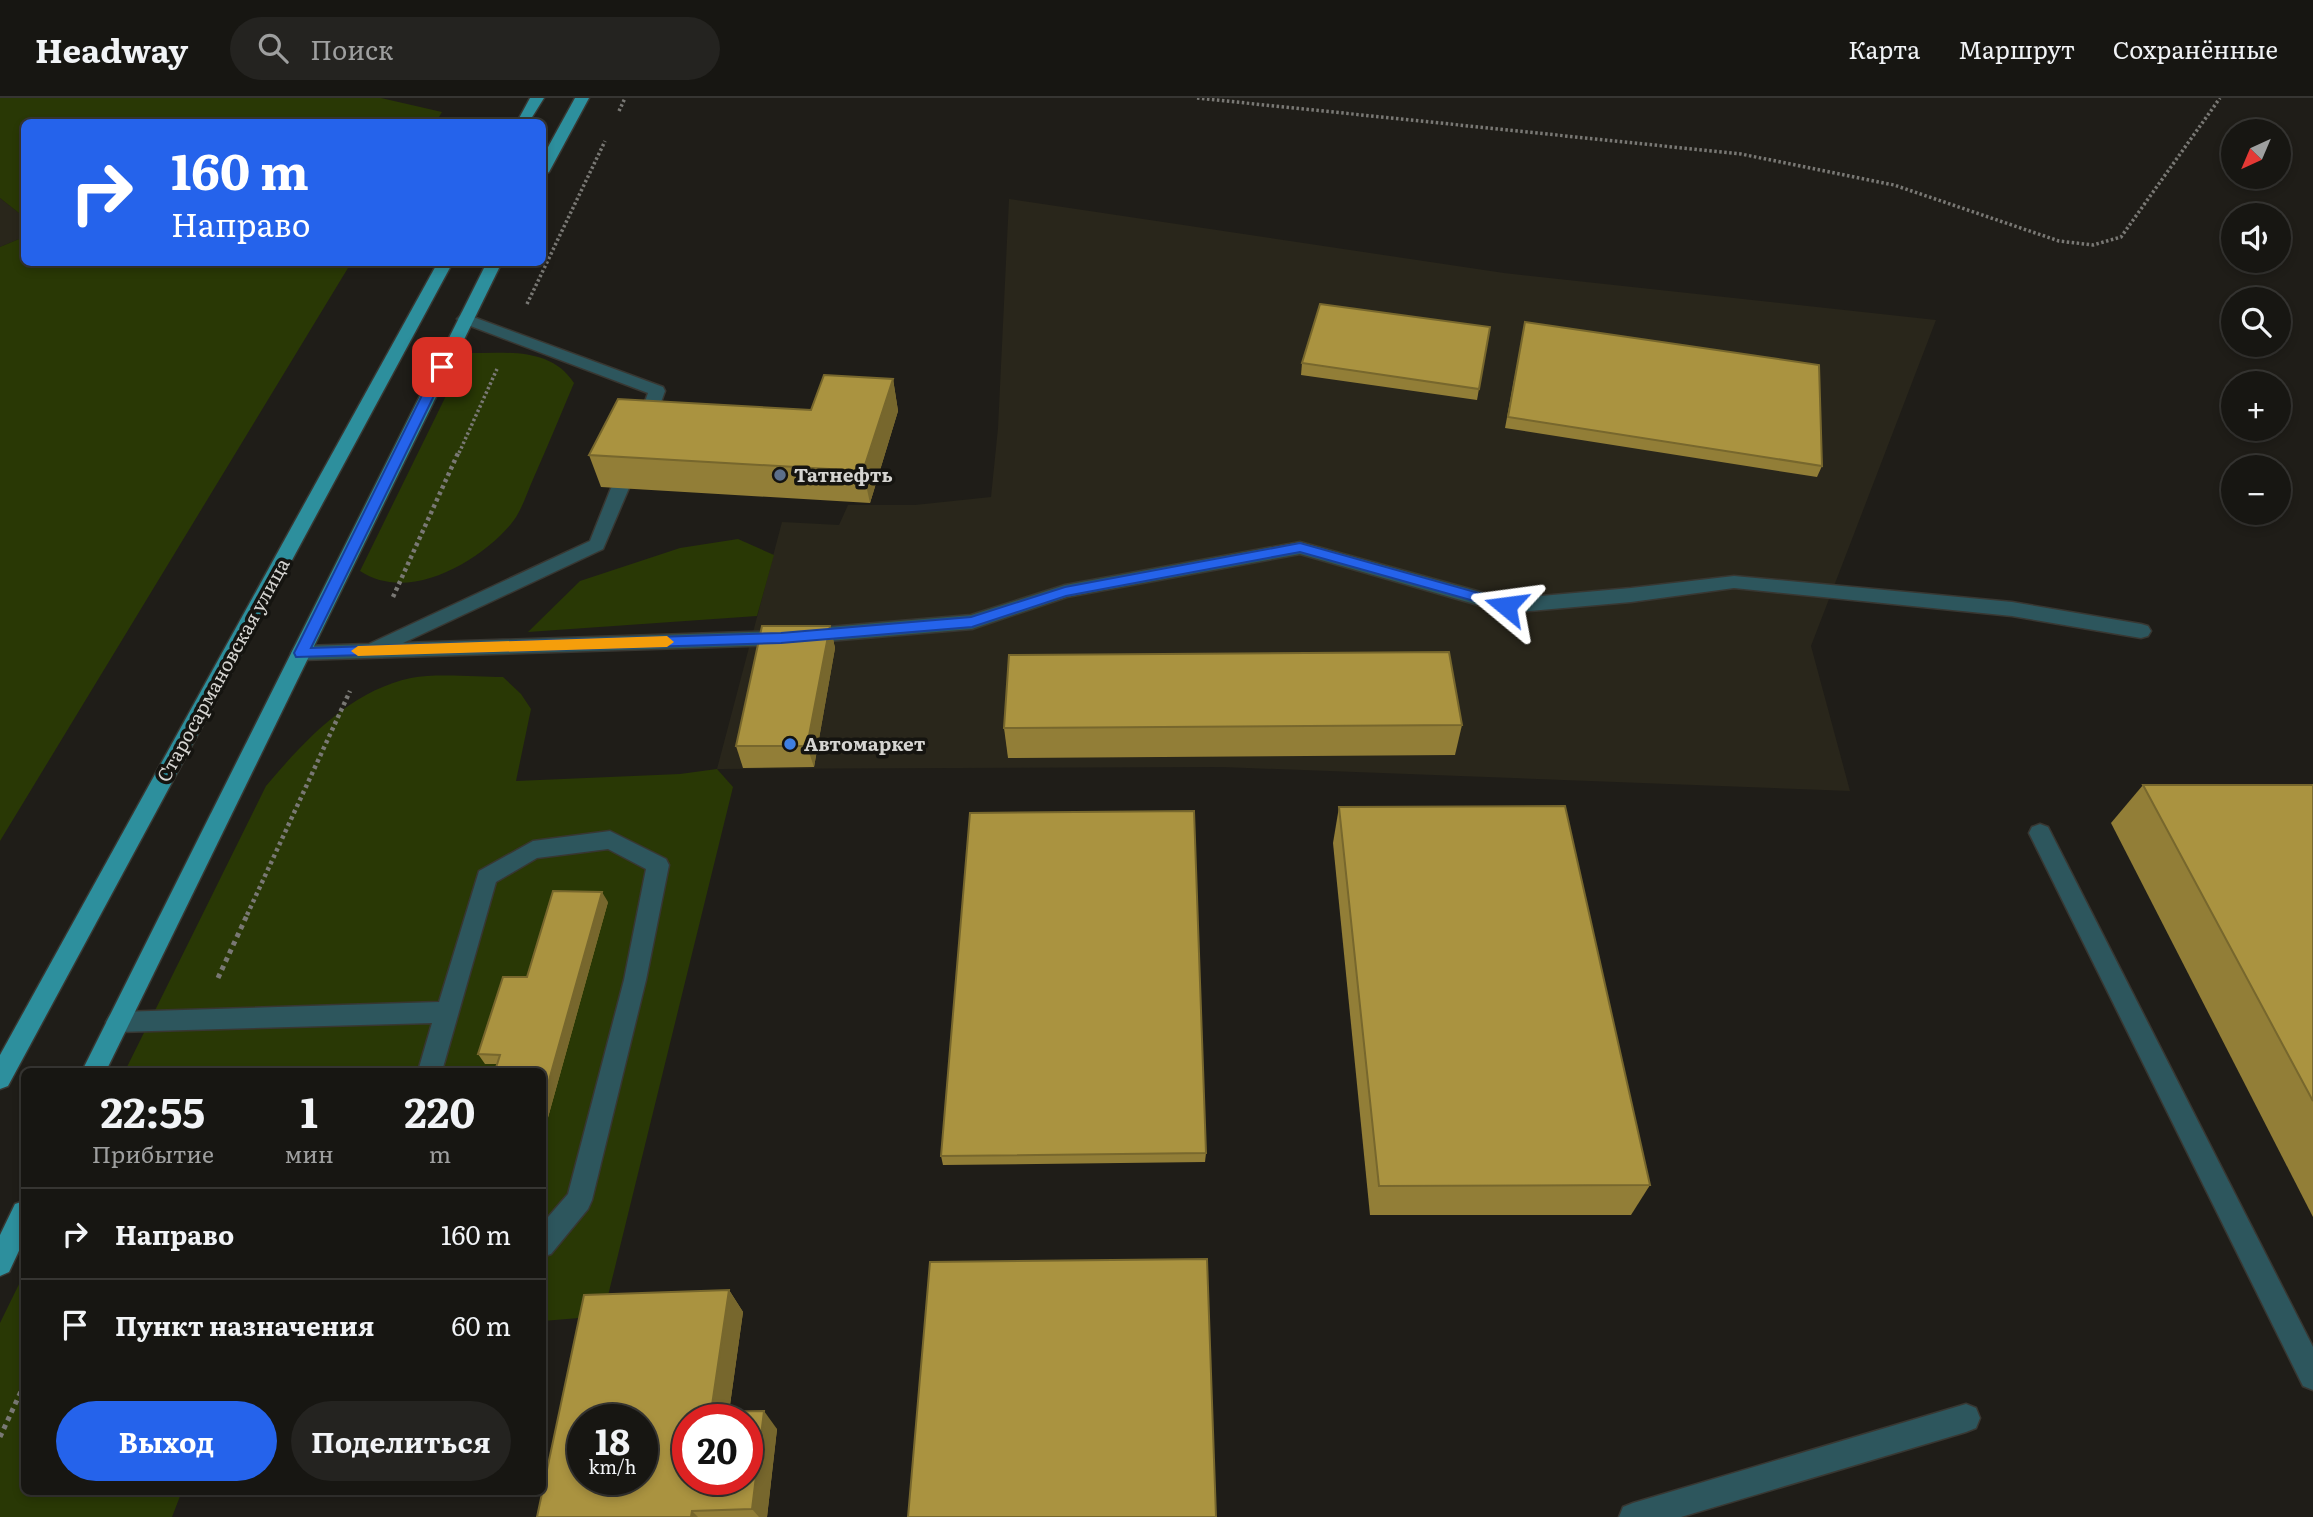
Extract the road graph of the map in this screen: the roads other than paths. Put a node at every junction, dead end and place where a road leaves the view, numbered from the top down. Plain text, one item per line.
1 (537, 98) edge
2 (582, 98) edge
3 (525, 119) edge
4 (546, 165) edge
5 (444, 266) edge
6 (493, 266) edge
7 (465, 319) junction
8 (642, 432) edge
9 (620, 488) edge
10 (2141, 631) dead end
11 (369, 651) junction
12 (301, 653) junction
13 (2040, 833) dead end
14 (449, 1012) junction
15 (118, 1022) junction
16 (95, 1068) edge
17 (431, 1068) edge
18 (0, 1078) edge
19 (21, 1219) edge
20 (546, 1240) edge
21 (0, 1263) edge
22 (2313, 1376) edge
23 (1966, 1418) dead end
24 (1633, 1517) edge

1 - 3 main road
2 - 4 main road
5 - 18 main road, Старосармановская улица
6 - 7 main road
7 - 8 lane
7 - 12 main road
9 - 11 lane
10 - 11 lane
11 - 12 lane
12 - 15 main road
13 - 22 lane
14 - 15 lane
14 - 17 lane
14 - 20 lane
15 - 16 main road
19 - 21 main road
23 - 24 lane

